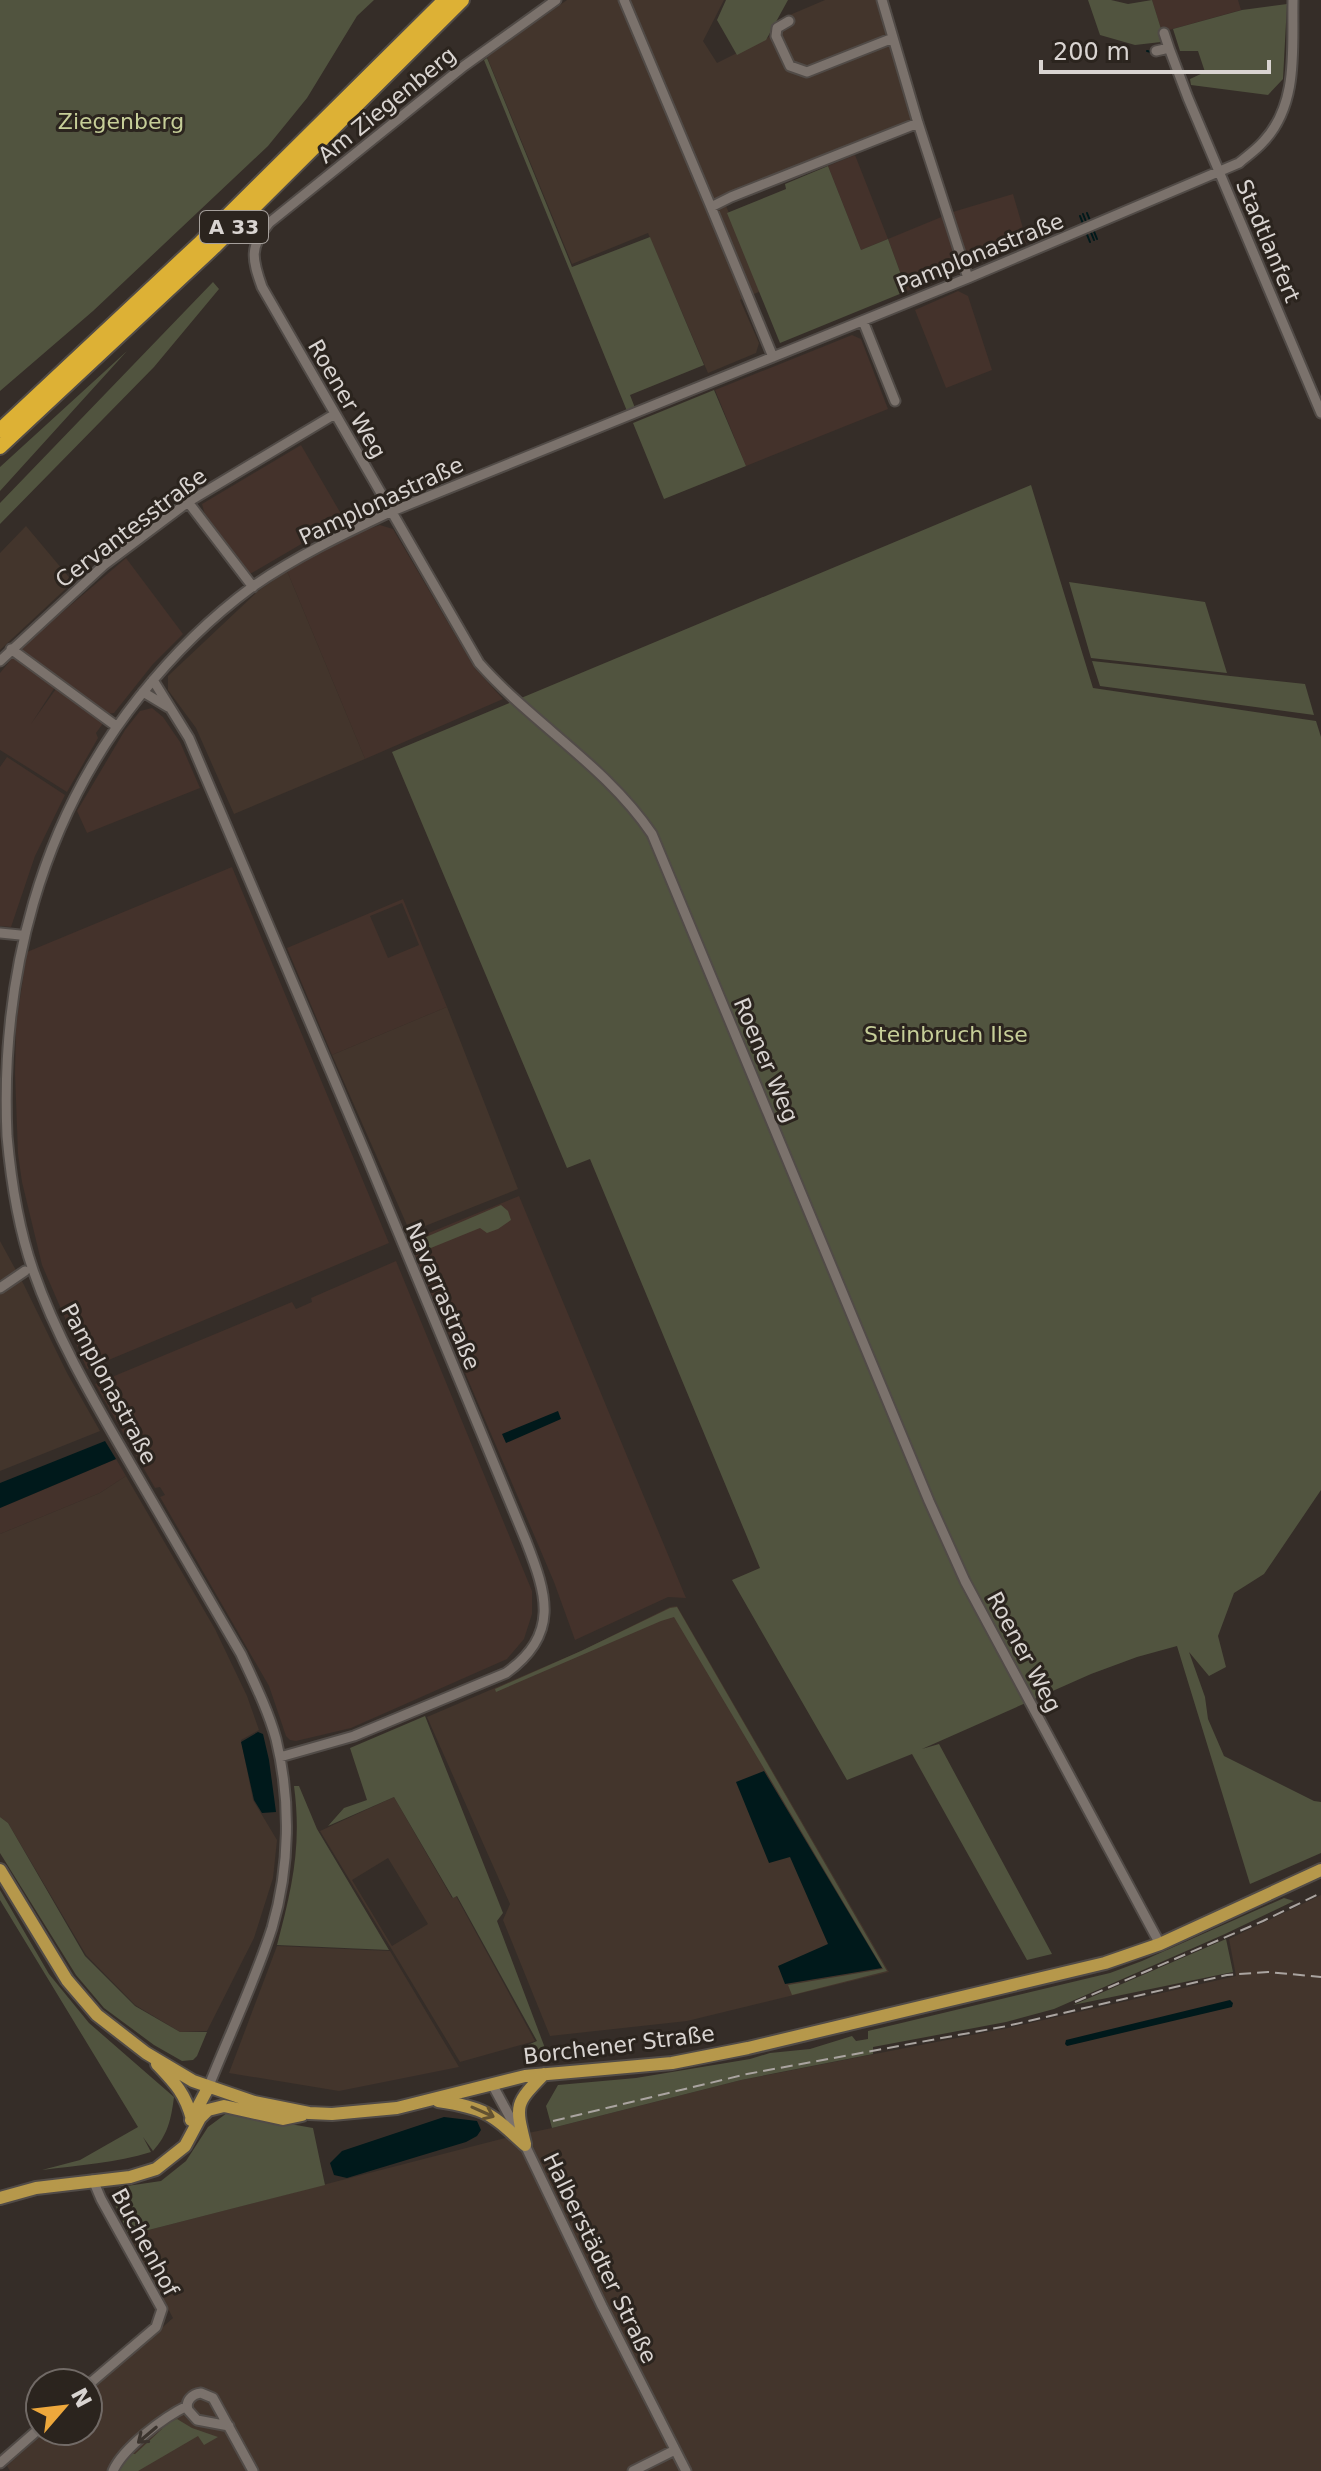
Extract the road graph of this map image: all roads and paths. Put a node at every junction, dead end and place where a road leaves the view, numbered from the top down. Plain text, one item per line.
1 (445, 0) edge
2 (462, 0) edge
3 (556, 0) edge
4 (624, 0) edge
5 (882, 0) edge
6 (1293, 0) edge
7 (789, 21) dead end
8 (1164, 33) dead end
9 (893, 38) junction
10 (1169, 48) junction
11 (1156, 51) dead end
12 (918, 123) junction
13 (1219, 172) junction
14 (711, 207) junction
15 (253, 250) joint
16 (968, 278) junction
17 (863, 321) junction
18 (773, 357) junction
19 (895, 401) dead end
20 (1321, 413) edge
21 (335, 414) junction
22 (0, 430) edge
23 (0, 447) edge
24 (188, 502) junction
25 (390, 512) junction
26 (253, 587) junction
27 (11, 649) junction
28 (0, 661) edge
29 (153, 680) junction
30 (143, 692) junction
31 (169, 708) junction
32 (116, 726) junction
33 (0, 933) edge
34 (20, 935) junction
35 (25, 1271) dead end
36 (0, 1288) edge
37 (280, 1757) junction
38 (0, 1870) edge
39 (1321, 1870) edge
40 (1160, 1944) junction
41 (146, 2053) junction
42 (544, 2074) junction
43 (492, 2084) junction
44 (208, 2088) junction
45 (431, 2100) junction
46 (309, 2113) junction
47 (192, 2119) junction
48 (525, 2145) junction
49 (176, 2153) junction
50 (93, 2180) junction
51 (0, 2198) edge
52 (104, 2371) edge
53 (187, 2406) junction
54 (229, 2426) junction
55 (24, 2442) edge
56 (675, 2450) junction
57 (0, 2463) edge
58 (113, 2471) edge
59 (253, 2471) edge
60 (633, 2471) edge
61 (686, 2471) edge

1 - 22 highway, A 33
2 - 23 highway, A 33
3 - 15 street, Am Ziegenberg
4 - 14 street
5 - 9 street
6 - 13 street, Pamplonastraße
7 - 9 street
8 - 10 street
9 - 12 street
10 - 11 street
10 - 13 street
12 - 14 street
12 - 16 street
13 - 16 street, Pamplonastraße
13 - 20 street, Stadtlanfert
14 - 18 street
15 - 21 street, Roener Weg
16 - 17 street, Pamplonastraße
17 - 18 street, Pamplonastraße
17 - 19 street
18 - 25 street, Pamplonastraße
21 - 24 street, Cervantesstraße
21 - 25 street, Roener Weg
24 - 26 street
24 - 27 street, Cervantesstraße
25 - 26 street, Pamplonastraße
25 - 40 street, Roener Weg
26 - 29 street, Pamplonastraße
27 - 28 street, Cervantesstraße
27 - 32 street
29 - 30 street, Pamplonastraße
29 - 31 street, Navarrastraße
30 - 31 street, Navarrastraße
30 - 32 street, Pamplonastraße
31 - 37 street, Navarrastraße
32 - 34 street, Pamplonastraße
33 - 34 street
34 - 37 street, Pamplonastraße
35 - 36 street
37 - 44 street, Pamplonastraße
38 - 41 main road, Borchener Straße
39 - 40 main road, Borchener Straße
40 - 42 main road, Borchener Straße
41 - 44 main road, Borchener Straße
41 - 47 main road
42 - 43 main road, Borchener Straße
42 - 48 main road
43 - 45 main road, Borchener Straße
43 - 48 street, Halberstädter Straße
44 - 46 main road, Borchener Straße
44 - 47 main road
45 - 46 main road, Borchener Straße
45 -> 48 main road
46 - 49 main road
47 - 49 main road
48 - 56 street, Halberstädter Straße
49 - 50 main road
50 - 51 main road
50 - 52 street, Buchenhof
53 - 54 street
53 - 54 street
53 -> 58 street
54 - 59 street
55 - 57 street
56 - 60 street
56 - 61 street, Halberstädter Straße

